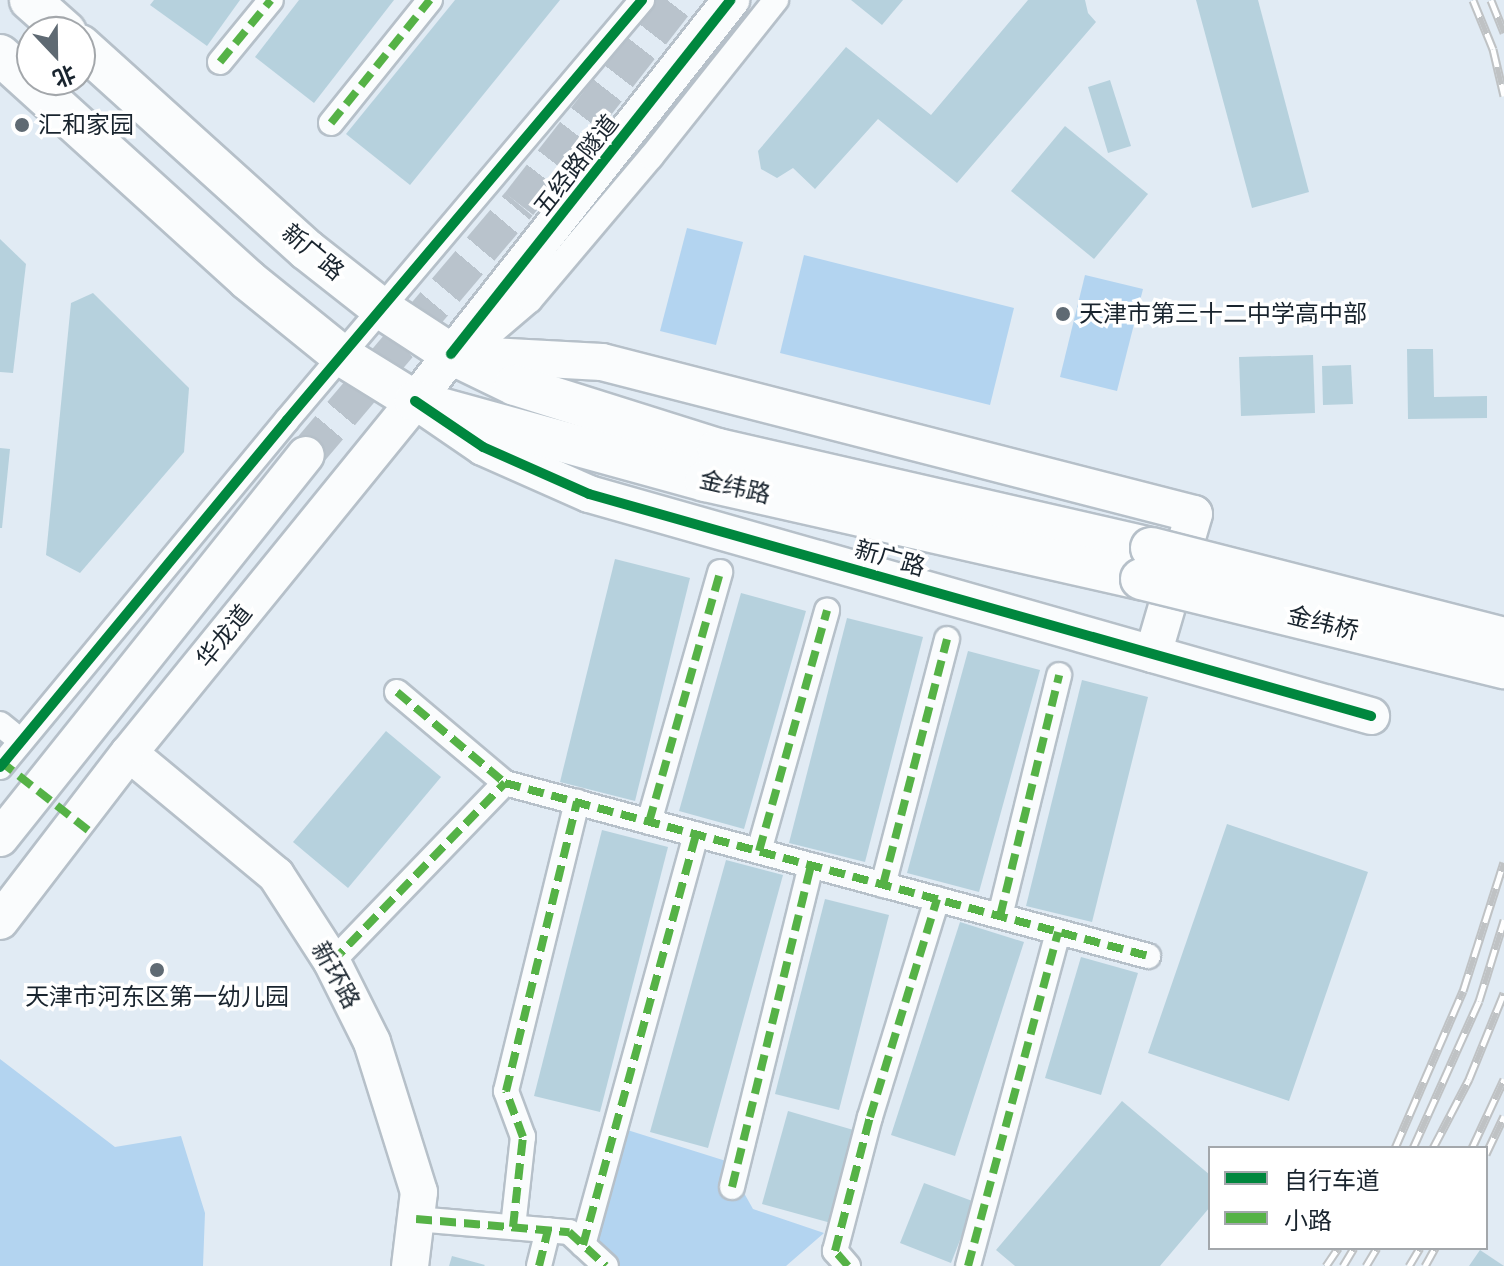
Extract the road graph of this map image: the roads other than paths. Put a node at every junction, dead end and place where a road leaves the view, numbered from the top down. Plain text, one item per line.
1 (30, 0) edge
2 (271, 0) edge
3 (430, 0) edge
4 (642, 0) edge
5 (731, 0) edge
6 (776, 0) edge
7 (48, 16) edge
8 (0, 55) edge
9 (96, 59) edge
10 (220, 62) dead end
11 (331, 123) dead end
12 (382, 309) junction
13 (451, 354) junction
14 (342, 356) junction
15 (415, 401) junction
16 (306, 455) tunnel mouth
17 (1146, 563) junction
18 (720, 572) dead end
19 (827, 610) dead end
20 (1504, 638) edge
21 (947, 639) dead end
22 (1153, 654) junction
23 (1504, 668) edge
24 (1059, 675) dead end
25 (397, 692) dead end
26 (1371, 716) dead end
27 (0, 724) edge
28 (21, 741) junction
29 (129, 753) junction
30 (0, 767) edge
31 (505, 783) junction
32 (577, 802) junction
33 (649, 822) junction
34 (696, 834) junction
35 (0, 838) edge
36 (759, 851) junction
37 (811, 866) junction
38 (883, 885) junction
39 (937, 899) junction
40 (1000, 916) junction
41 (0, 921) edge
42 (1058, 932) junction
43 (1148, 956) dead end
44 (332, 962) junction
45 (732, 1187) dead end
46 (416, 1219) junction
47 (513, 1227) junction
48 (548, 1230) junction
49 (583, 1245) junction
50 (410, 1266) edge
51 (539, 1266) edge
52 (606, 1266) edge
53 (848, 1266) edge
54 (968, 1266) edge

1 - 7 main road
2 - 10 street
3 - 11 street
4 - 12 street
5 - 13 street, 五经路隧道
6 - 13 street
8 - 14 main road
9 - 12 main road, 新广路
12 - 13 main road, 新广路
12 - 14 street
13 - 15 street, 华龙道
13 - 17 main road, 金纬路
13 - 22 street
14 - 15 main road, 金纬路
14 - 28 street
15 - 17 main road, 金纬路
15 - 22 street, 新广路
15 - 29 street, 华龙道
16 - 35 street
17 - 20 main road, 金纬桥, bridge
17 - 23 main road, 金纬桥, bridge
18 - 33 street
19 - 36 street
21 - 38 street
22 - 26 street, 新广路
24 - 40 street
25 - 31 street
27 - 28 street
28 - 30 street
29 - 41 street, 华龙道
29 - 44 street, 新环路
31 - 32 street
31 - 44 street
32 - 33 street
32 - 47 street
33 - 34 street
34 - 36 street
34 - 49 street
36 - 37 street
37 - 38 street
37 - 45 street
38 - 39 street
39 - 40 street
39 - 53 street
40 - 42 street
42 - 43 street
42 - 54 street
44 - 46 street, 新环路
46 - 47 street
46 - 50 street, 新环路
47 - 48 street
48 - 49 street
48 - 51 street
49 - 52 street

